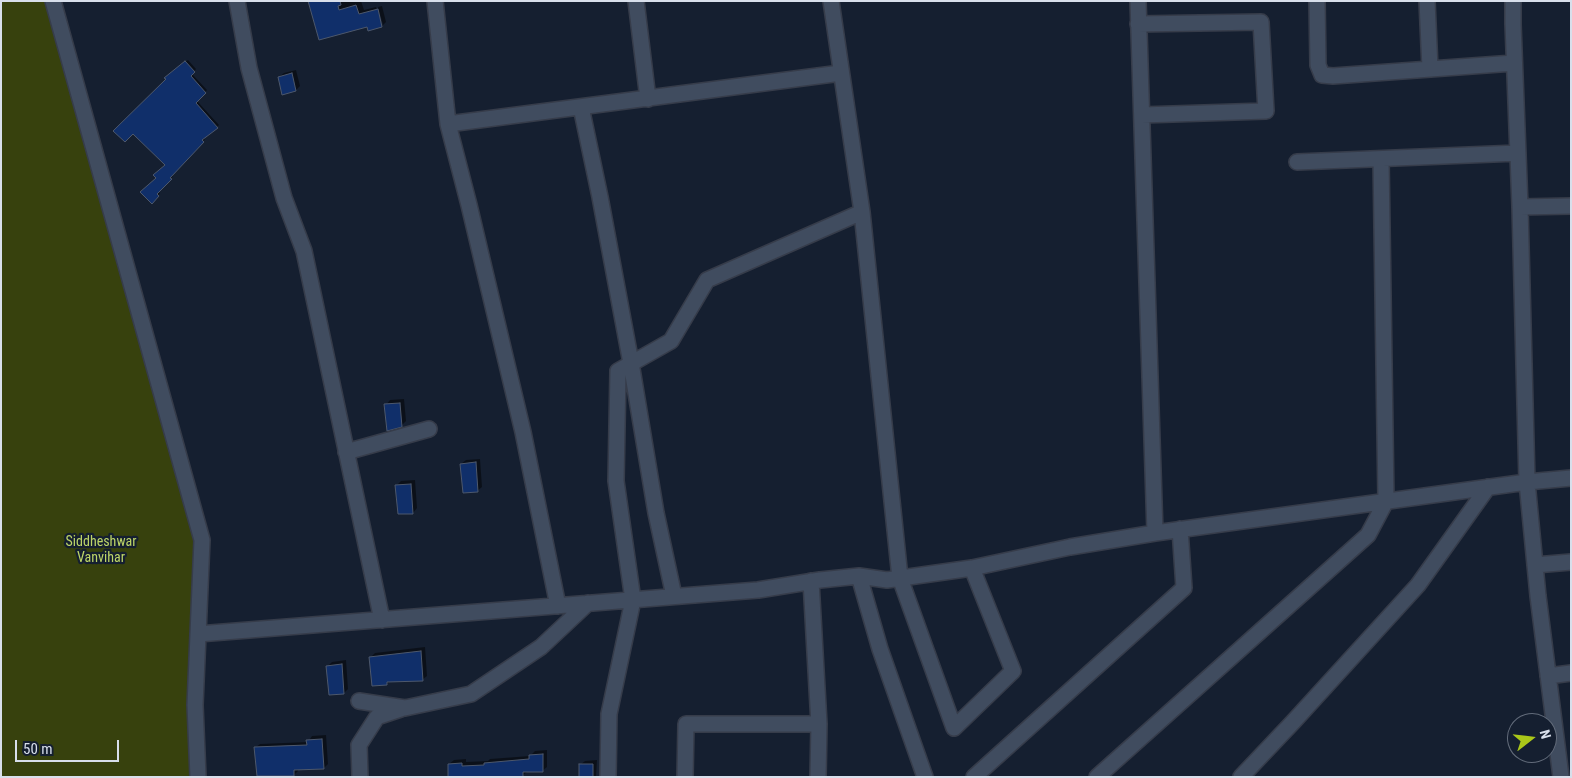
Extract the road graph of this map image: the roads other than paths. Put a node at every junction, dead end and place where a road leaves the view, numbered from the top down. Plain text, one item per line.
1 (53, 1) edge
2 (237, 1) edge
3 (435, 1) edge
4 (636, 1) edge
5 (832, 1) edge
6 (1138, 1) edge
7 (1317, 1) edge
8 (1427, 1) edge
9 (1513, 1) edge
10 (1138, 24) junction
11 (1514, 63) junction
12 (1430, 69) junction
13 (841, 72) junction
14 (648, 99) junction
15 (581, 107) junction
16 (1142, 116) junction
17 (448, 124) junction
18 (1518, 153) junction
19 (1381, 158) junction
20 (1297, 162) dead end
21 (1571, 206) edge
22 (1520, 208) junction
23 (862, 212) junction
24 (631, 363) junction
25 (429, 429) dead end
26 (346, 452) junction
27 (1571, 478) edge
28 (1527, 482) junction
29 (1488, 487) junction
30 (1386, 501) junction
31 (1180, 529) junction
32 (1155, 533) junction
33 (1571, 562) edge
34 (1535, 565) junction
35 (972, 568) junction
36 (859, 576) junction
37 (900, 578) junction
38 (811, 581) junction
39 (674, 596) junction
40 (634, 600) junction
41 (588, 603) junction
42 (558, 606) junction
43 (382, 620) junction
44 (198, 634) junction
45 (1571, 673) edge
46 (1548, 676) junction
47 (359, 701) dead end
48 (404, 708) junction
49 (819, 724) junction
50 (198, 777) edge
51 (360, 777) edge
52 (608, 777) edge
53 (685, 777) edge
54 (818, 777) edge
55 (925, 777) edge
56 (974, 777) edge
57 (1097, 777) edge
58 (1241, 777) edge
59 (1560, 777) edge

1 - 44 street
2 - 26 street
3 - 17 street
4 - 14 street
5 - 13 street
6 - 10 street
7 - 12 street
8 - 12 street
9 - 11 street
10 - 16 street
10 - 16 street
11 - 12 street
11 - 18 street
13 - 14 street
13 - 23 street
14 - 15 street
15 - 17 street
15 - 24 street
16 - 32 street
17 - 42 street
18 - 19 street
18 - 22 street
19 - 20 street
19 - 30 street
21 - 22 street
22 - 28 street
23 - 24 street
23 - 37 street
24 - 39 street
24 - 40 street
25 - 26 street
26 - 43 street
27 - 28 street
28 - 29 street
28 - 34 street
29 - 30 street
29 - 58 street
30 - 31 street
30 - 57 street
31 - 32 street
31 - 56 street
32 - 35 street
33 - 34 street
34 - 46 street
35 - 37 street
35 - 37 street
36 - 37 street
36 - 38 street
36 - 55 street
38 - 39 street
38 - 49 street
39 - 40 street
40 - 41 street
40 - 52 street
41 - 42 street
41 - 48 street
42 - 43 street
43 - 44 street
44 - 50 street
45 - 46 street
46 - 59 street
47 - 48 street
48 - 51 street
49 - 53 street
49 - 54 street

